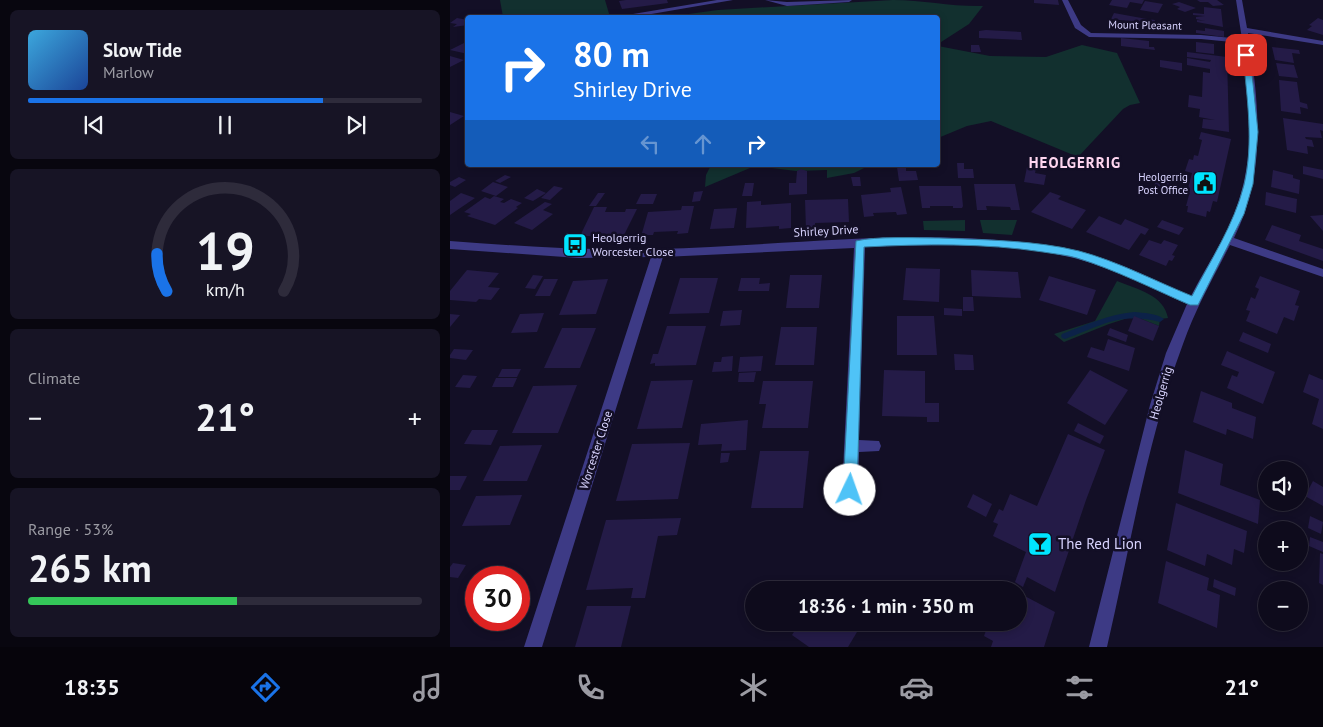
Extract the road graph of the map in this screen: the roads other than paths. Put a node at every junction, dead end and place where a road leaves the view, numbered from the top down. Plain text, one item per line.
1 (730, 0) edge
2 (768, 0) edge
3 (849, 0) edge
4 (1065, 0) edge
5 (1239, 0) edge
6 (631, 15) edge
7 (1244, 30) junction
8 (1244, 41) junction
9 (1323, 43) edge
10 (1227, 240) junction
11 (860, 244) junction
12 (450, 245) edge
13 (658, 252) junction
14 (1323, 273) edge
15 (1194, 302) junction
16 (852, 446) junction
17 (874, 446) dead end
18 (850, 490) dead end
19 (533, 647) edge
20 (1098, 647) edge

1 - 6 street
2 - 3 street
4 - 8 street, Mount Pleasant
5 - 7 street
7 - 8 street
7 - 9 street
8 - 10 street, Heolgerrig
10 - 14 street
10 - 15 street, Heolgerrig
11 - 13 street, Shirley Drive
11 - 15 street, Shirley Drive
11 - 16 street
12 - 13 street, Shirley Drive
13 - 19 street, Worcester Close
15 - 20 street, Heolgerrig
16 - 17 street
16 - 18 street

